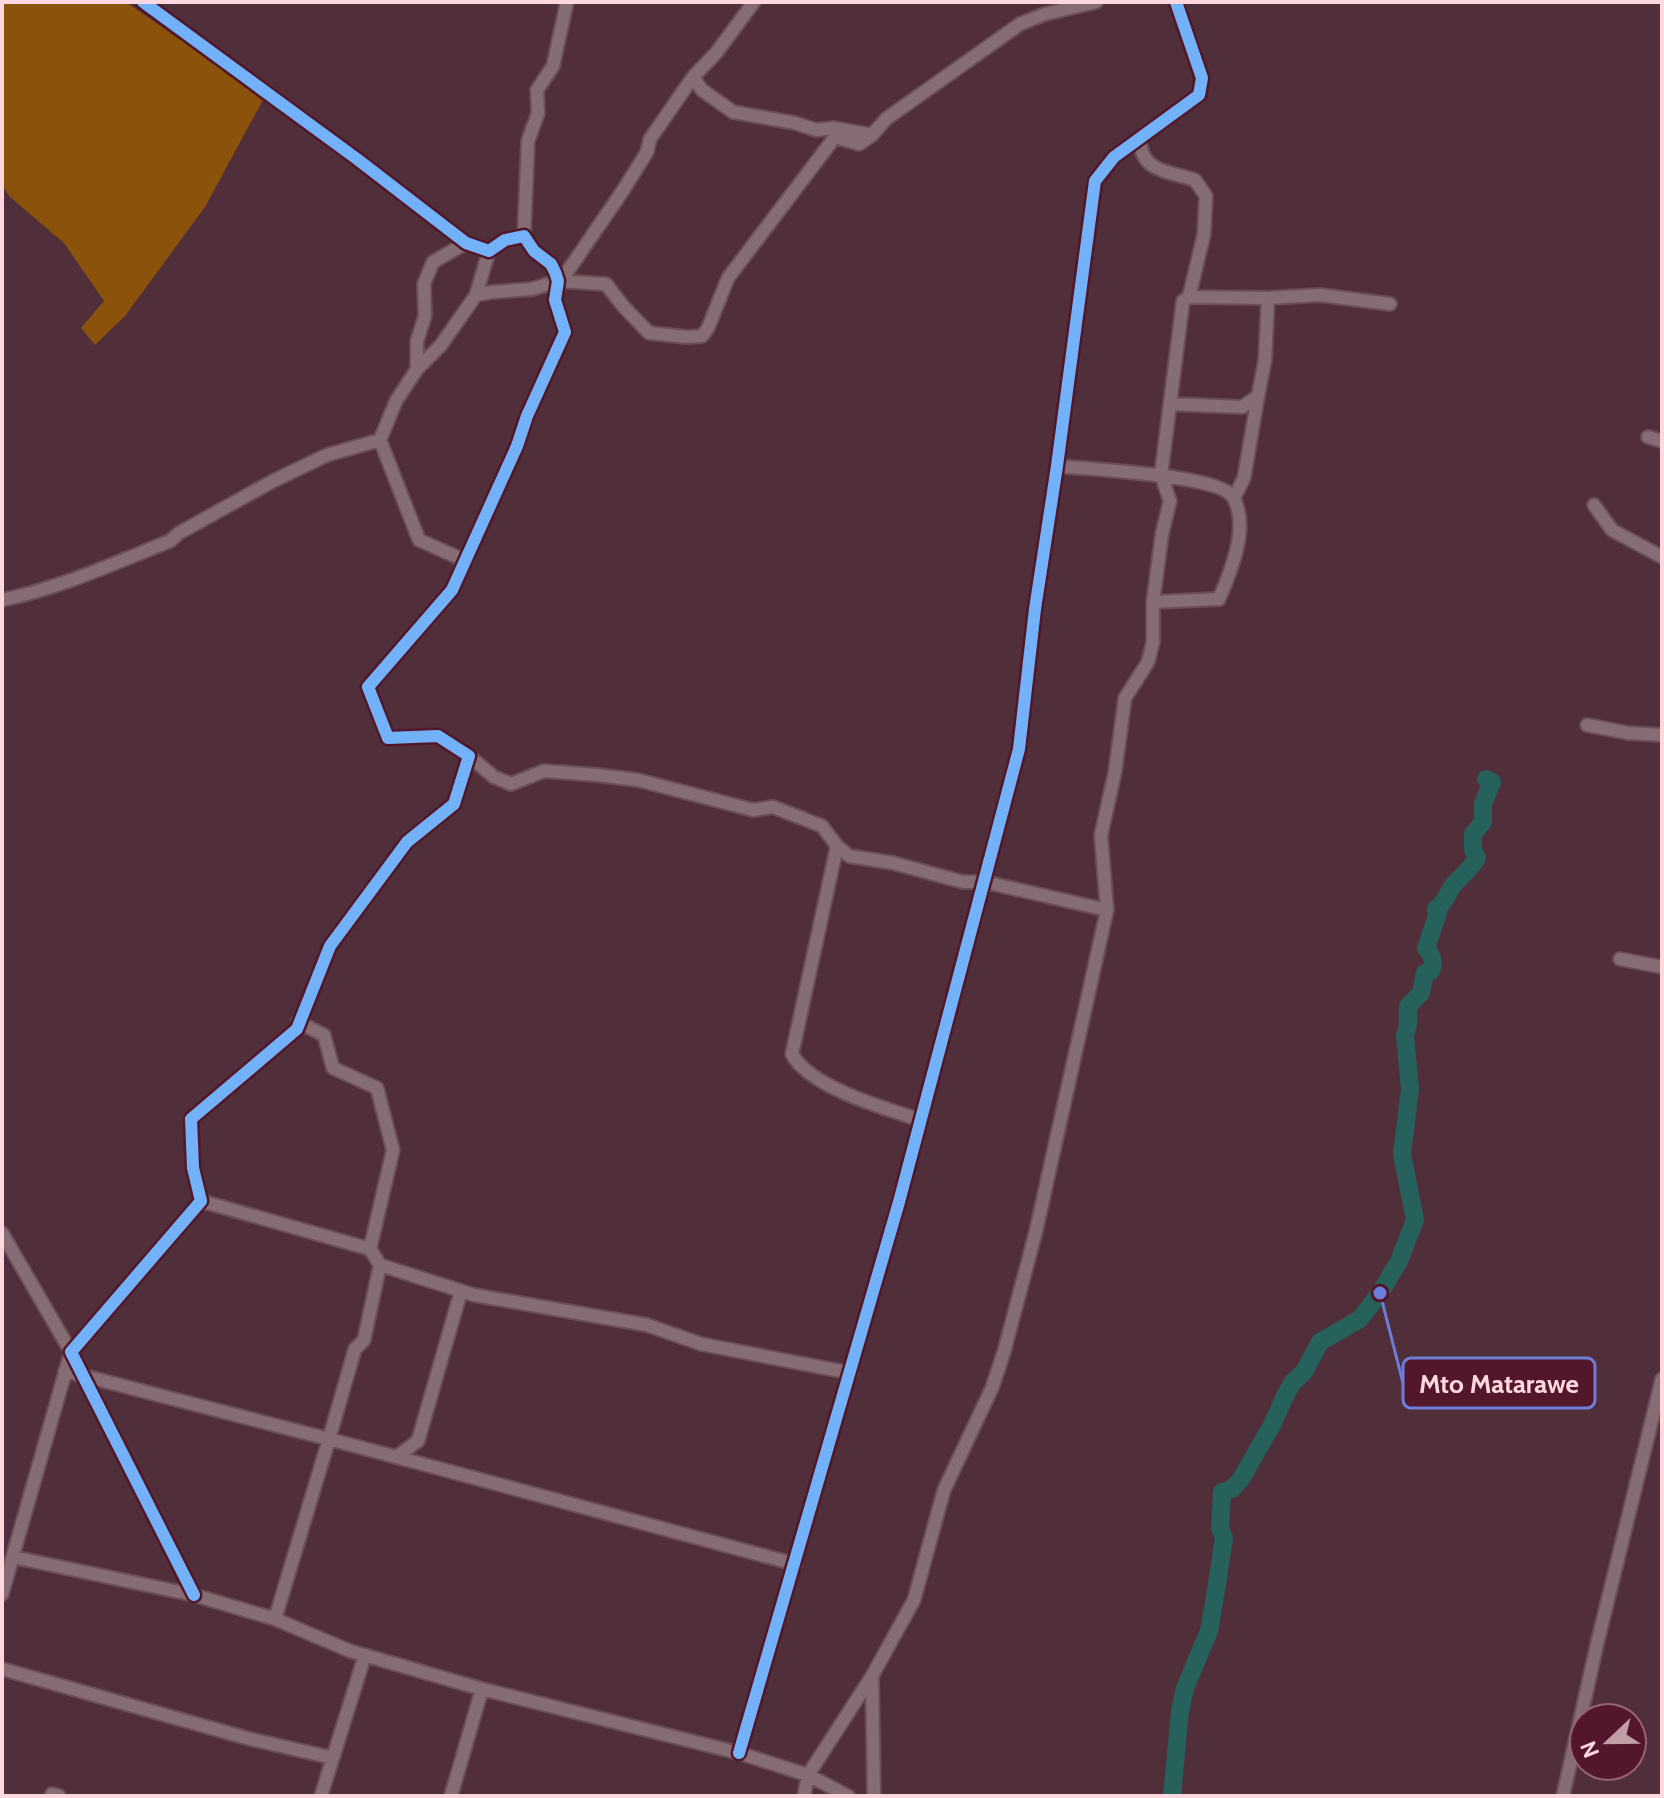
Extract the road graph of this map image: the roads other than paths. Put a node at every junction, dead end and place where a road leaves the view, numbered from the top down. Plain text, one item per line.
1 (143, 2) edge
2 (567, 2) edge
3 (754, 2) edge
4 (1096, 2) edge
5 (1176, 2) edge
6 (693, 77) junction
7 (872, 135) junction
8 (1140, 139) junction
9 (524, 236) junction
10 (466, 243) junction
11 (489, 251) junction
12 (560, 281) junction
13 (476, 295) junction
14 (1189, 297) junction
15 (1268, 298) junction
16 (1390, 304) dead end
17 (417, 369) junction
18 (1258, 396) junction
19 (1170, 404) junction
20 (1648, 437) dead end
21 (380, 440) junction
22 (1662, 441) edge
23 (1057, 466) junction
24 (1161, 475) junction
25 (1234, 498) junction
26 (1594, 505) dead end
27 (1662, 557) edge
28 (466, 561) junction
29 (2, 600) edge
30 (1153, 602) junction
31 (1587, 725) dead end
32 (1662, 735) edge
33 (469, 756) junction
34 (837, 846) junction
35 (985, 882) junction
36 (1107, 910) junction
37 (1620, 959) dead end
38 (1662, 967) edge
39 (298, 1022) junction
40 (921, 1120) junction
41 (201, 1201) junction
42 (2, 1233) edge
43 (370, 1249) junction
44 (380, 1265) junction
45 (461, 1291) junction
46 (71, 1352) junction
47 (65, 1371) junction
48 (851, 1373) junction
49 (83, 1376) junction
50 (1662, 1379) edge
51 (329, 1439) junction
52 (396, 1457) junction
53 (13, 1557) junction
54 (795, 1564) junction
55 (2, 1594) edge
56 (194, 1595) junction
57 (275, 1619) junction
58 (365, 1655) junction
59 (2, 1669) edge
60 (872, 1676) junction
61 (482, 1689) junction
62 (739, 1753) junction
63 (333, 1758) junction
64 (808, 1775) junction
65 (452, 1794) edge
66 (52, 1796) edge
67 (59, 1796) edge
68 (321, 1796) edge
69 (466, 1796) edge
70 (804, 1796) edge
71 (848, 1796) edge
72 (874, 1796) edge
73 (1563, 1796) edge

1 - 10 street
2 - 9 street
3 - 6 street
4 - 7 street
5 - 8 street
6 - 7 street
6 - 12 street
7 - 12 street
8 - 14 street
8 - 23 street
9 - 11 street
9 - 12 street
10 - 11 street
10 - 17 street
11 - 13 street
12 - 13 street
12 - 28 street
13 - 17 street
14 - 15 street
14 - 19 street
15 - 16 street
15 - 18 street
17 - 21 street
18 - 19 street
18 - 25 street
19 - 24 street
20 - 22 street
21 - 28 street
21 - 29 street
23 - 24 street
23 - 35 street
24 - 25 street
24 - 30 street
25 - 30 street
26 - 27 street
28 - 33 street
30 - 36 street
31 - 32 street
33 - 34 street
33 - 39 street
34 - 35 street
34 - 40 street
35 - 36 street
35 - 40 street
36 - 60 street
37 - 38 street
39 - 41 street
39 - 43 street
40 - 48 street
41 - 43 street
41 - 46 street
42 - 46 street
43 - 44 street
44 - 45 street
44 - 51 street
45 - 48 street
45 - 52 street
46 - 47 street
46 - 49 street
47 - 49 street
47 - 53 street
48 - 54 street
49 - 51 street
49 - 56 street
50 - 73 street
51 - 52 street
51 - 57 street
52 - 54 street
53 - 55 street
53 - 56 street
54 - 62 street
56 - 57 street
57 - 58 street
58 - 61 street
58 - 63 street
59 - 63 street
60 - 64 street
60 - 72 street
61 - 62 street
61 - 65 street
62 - 64 street
63 - 68 street
64 - 70 street
64 - 71 street
65 - 69 street
66 - 67 street

